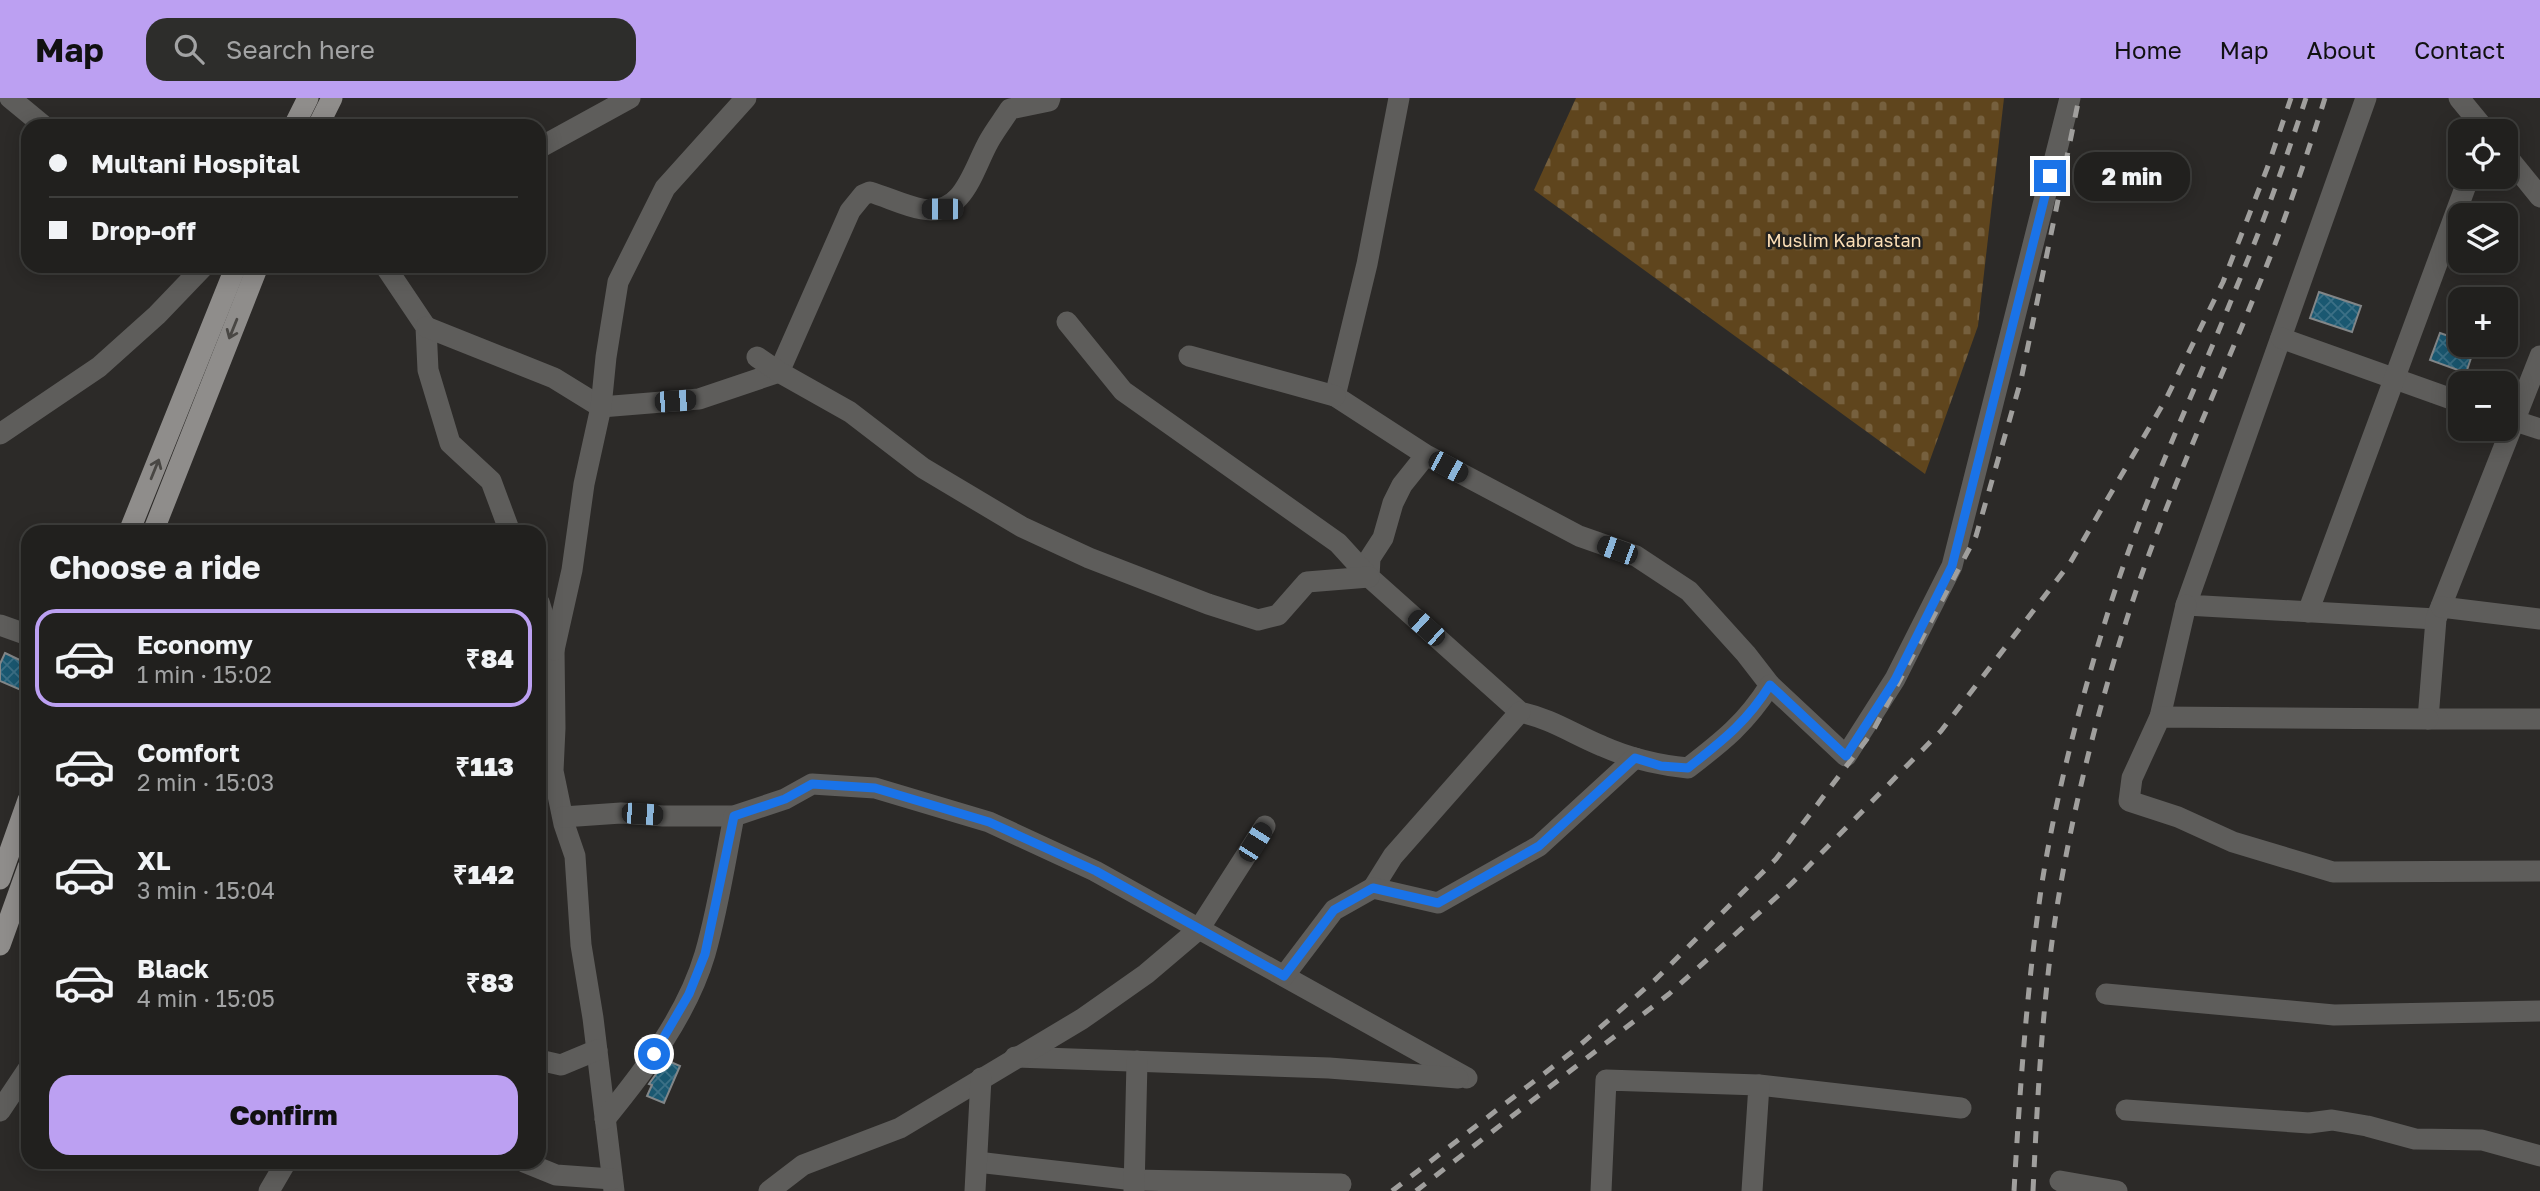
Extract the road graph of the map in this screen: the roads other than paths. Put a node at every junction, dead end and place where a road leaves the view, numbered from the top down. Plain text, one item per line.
1 (10, 98) edge
2 (308, 98) edge
3 (332, 98) edge
4 (630, 98) edge
5 (746, 98) edge
6 (1049, 98) edge
7 (1399, 98) edge
8 (2070, 98) edge
9 (2366, 98) edge
10 (2459, 98) edge
11 (36, 119) edge
12 (298, 119) edge
13 (322, 119) edge
14 (2476, 119) edge
15 (546, 144) edge
16 (2518, 170) edge
17 (2465, 189) edge
18 (2540, 197) edge
19 (197, 273) edge
20 (233, 273) edge
21 (255, 273) edge
22 (390, 273) edge
23 (1067, 322) dead end
24 (426, 327) junction
25 (2281, 338) junction
26 (1189, 356) dead end
27 (2540, 356) edge
28 (757, 357) dead end
29 (779, 372) junction
30 (2395, 379) junction
31 (1335, 396) junction
32 (2448, 398) edge
33 (2518, 403) edge
34 (601, 407) junction
35 (2518, 422) edge
36 (2540, 429) edge
37 (0, 434) edge
38 (2502, 441) edge
39 (1426, 455) junction
40 (132, 525) edge
41 (156, 525) edge
42 (507, 525) edge
43 (1369, 578) junction
44 (2186, 605) junction
45 (2308, 612) junction
46 (2439, 613) junction
47 (2540, 619) edge
48 (546, 624) edge
49 (0, 625) edge
50 (21, 632) edge
51 (554, 650) junction
52 (1770, 685) junction
53 (1520, 712) junction
54 (2160, 717) junction
55 (2428, 719) junction
56 (2540, 719) edge
57 (1635, 758) junction
58 (548, 790) edge
59 (734, 816) junction
60 (563, 817) junction
61 (21, 820) edge
62 (1265, 826) dead end
63 (2540, 871) edge
64 (0, 879) edge
65 (21, 886) edge
66 (1373, 888) junction
67 (1199, 929) junction
68 (0, 945) edge
69 (1284, 976) junction
70 (2106, 994) dead end
71 (2540, 1011) edge
72 (597, 1049) junction
73 (1015, 1057) junction
74 (1137, 1061) junction
75 (546, 1062) edge
76 (981, 1078) junction
77 (21, 1080) edge
78 (1759, 1085) junction
79 (1961, 1108) dead end
80 (2126, 1110) dead end
81 (0, 1111) edge
82 (605, 1119) junction
83 (2540, 1156) edge
84 (976, 1162) junction
85 (282, 1169) edge
86 (541, 1169) edge
87 (2060, 1181) dead end
88 (1341, 1184) dead end
89 (613, 1185) edge
90 (1134, 1185) edge
91 (269, 1191) edge
92 (769, 1191) edge
93 (975, 1191) edge
94 (1601, 1191) edge
95 (1752, 1191) edge
96 (2117, 1191) edge

1 - 11 street
2 - 12 main road
3 - 13 main road
4 - 15 street
5 - 34 street
6 - 29 street
7 - 31 street
8 - 52 street
9 - 25 street
10 - 14 street
16 - 18 street
17 - 30 street
19 - 37 street
40 -> 20 main road
21 -> 41 main road
22 - 24 street
23 - 43 street
24 - 34 street
24 - 42 street
25 - 30 street
25 - 44 street
26 - 31 street
27 - 33 street
28 - 29 street
29 - 34 street
29 - 43 street
30 - 32 street
30 - 45 street
31 - 39 street
34 - 51 street
35 - 36 street
38 - 46 street
39 - 43 street
39 - 52 street
43 - 53 street
44 - 45 street
44 - 54 street
45 - 46 street
46 - 47 street
46 - 55 street
48 - 51 street
49 - 50 street
51 - 58 street
52 - 57 street
53 - 57 street
53 - 66 street
54 - 55 street
54 - 63 street
55 - 56 street
57 - 66 street
58 - 60 street
59 - 60 street
59 - 67 street
59 - 82 street
60 - 72 street
61 - 64 main road
62 - 67 street
65 - 68 main road
66 - 69 street
67 - 69 street
67 - 73 street
69 - 74 street
70 - 71 street
72 - 75 street
72 - 82 street
73 - 74 street
73 - 76 street
74 - 90 street
76 - 84 street
76 - 92 street
77 - 81 street
78 - 79 street
78 - 94 street
78 - 95 street
80 - 83 street
82 - 89 street
84 - 90 street
84 - 93 street
85 - 91 street
86 - 89 street
87 - 96 street
88 - 90 street

